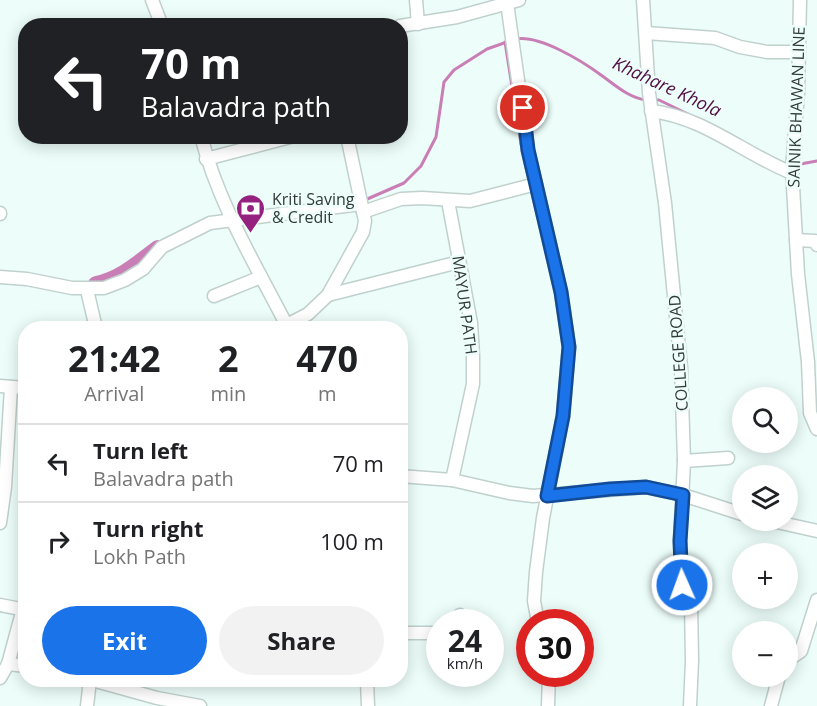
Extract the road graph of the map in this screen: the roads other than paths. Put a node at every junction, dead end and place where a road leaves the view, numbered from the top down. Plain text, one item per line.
1 (152, 0) edge
2 (416, 0) edge
3 (643, 0) edge
4 (800, 0) edge
5 (513, 2) edge
6 (159, 18) edge
7 (418, 24) junction
8 (408, 25) edge
9 (646, 33) junction
10 (799, 52) junction
11 (651, 109) junction
12 (203, 144) edge
13 (264, 144) edge
14 (349, 144) edge
15 (207, 159) junction
16 (792, 167) junction
17 (536, 184) junction
18 (448, 201) junction
19 (361, 204) junction
20 (229, 217) junction
21 (795, 240) junction
22 (816, 242) edge
23 (459, 262) junction
24 (261, 277) junction
25 (0, 278) edge
26 (87, 290) junction
27 (328, 295) junction
28 (214, 296) dead end
29 (94, 321) edge
30 (285, 321) edge
31 (297, 321) edge
32 (5, 386) edge
33 (817, 429) edge
34 (728, 458) dead end
35 (684, 460) junction
36 (408, 477) edge
37 (452, 480) junction
38 (683, 495) junction
39 (547, 496) junction
40 (732, 511) edge
41 (0, 523) edge
42 (798, 527) edge
43 (817, 531) edge
44 (817, 600) edge
45 (0, 605) edge
46 (18, 609) edge
47 (536, 609) edge
48 (18, 630) edge
49 (408, 633) edge
50 (426, 633) edge
51 (798, 653) edge
52 (8, 664) junction
53 (18, 665) edge
54 (0, 678) edge
55 (90, 687) edge
56 (112, 687) edge
57 (368, 687) edge
58 (549, 687) edge
59 (776, 687) edge
60 (156, 702) edge
61 (87, 706) edge
62 (200, 706) edge
63 (369, 706) edge
64 (548, 706) edge
65 (690, 706) edge
66 (771, 706) edge

1 - 6 street
2 - 7 street
3 - 9 street, COLLEGE ROAD
4 - 10 street, SAINIK BHAWAN LINE
5 - 7 street
5 - 17 street
7 - 8 street
9 - 10 street
9 - 11 street, COLLEGE ROAD
10 - 16 street, SAINIK BHAWAN LINE
11 - 16 street
11 - 35 street, COLLEGE ROAD
12 - 15 street
13 - 15 street
14 - 19 street
15 - 20 street
16 - 21 street, SAINIK BHAWAN LINE
17 - 18 street
17 - 39 street
18 - 19 street
18 - 23 street, MAYUR PATH
19 - 20 street
19 - 27 street
20 - 24 street
20 - 26 street
21 - 22 street
21 - 33 street, SAINIK BHAWAN LINE
23 - 27 street
23 - 37 street, MAYUR PATH
24 - 28 street
24 - 30 street
25 - 26 street
26 - 29 street
27 - 31 street
32 - 41 street
34 - 35 street
35 - 38 street, COLLEGE ROAD
36 - 37 street
37 - 39 street
38 - 39 street
38 - 40 street
38 - 65 street, COLLEGE ROAD
39 - 47 street
42 - 43 street
44 - 51 street
45 - 46 street
48 - 52 street
49 - 50 street
52 - 53 street
52 - 54 street
55 - 61 street
56 - 60 street
57 - 63 street
58 - 64 street
59 - 66 street
60 - 62 street

